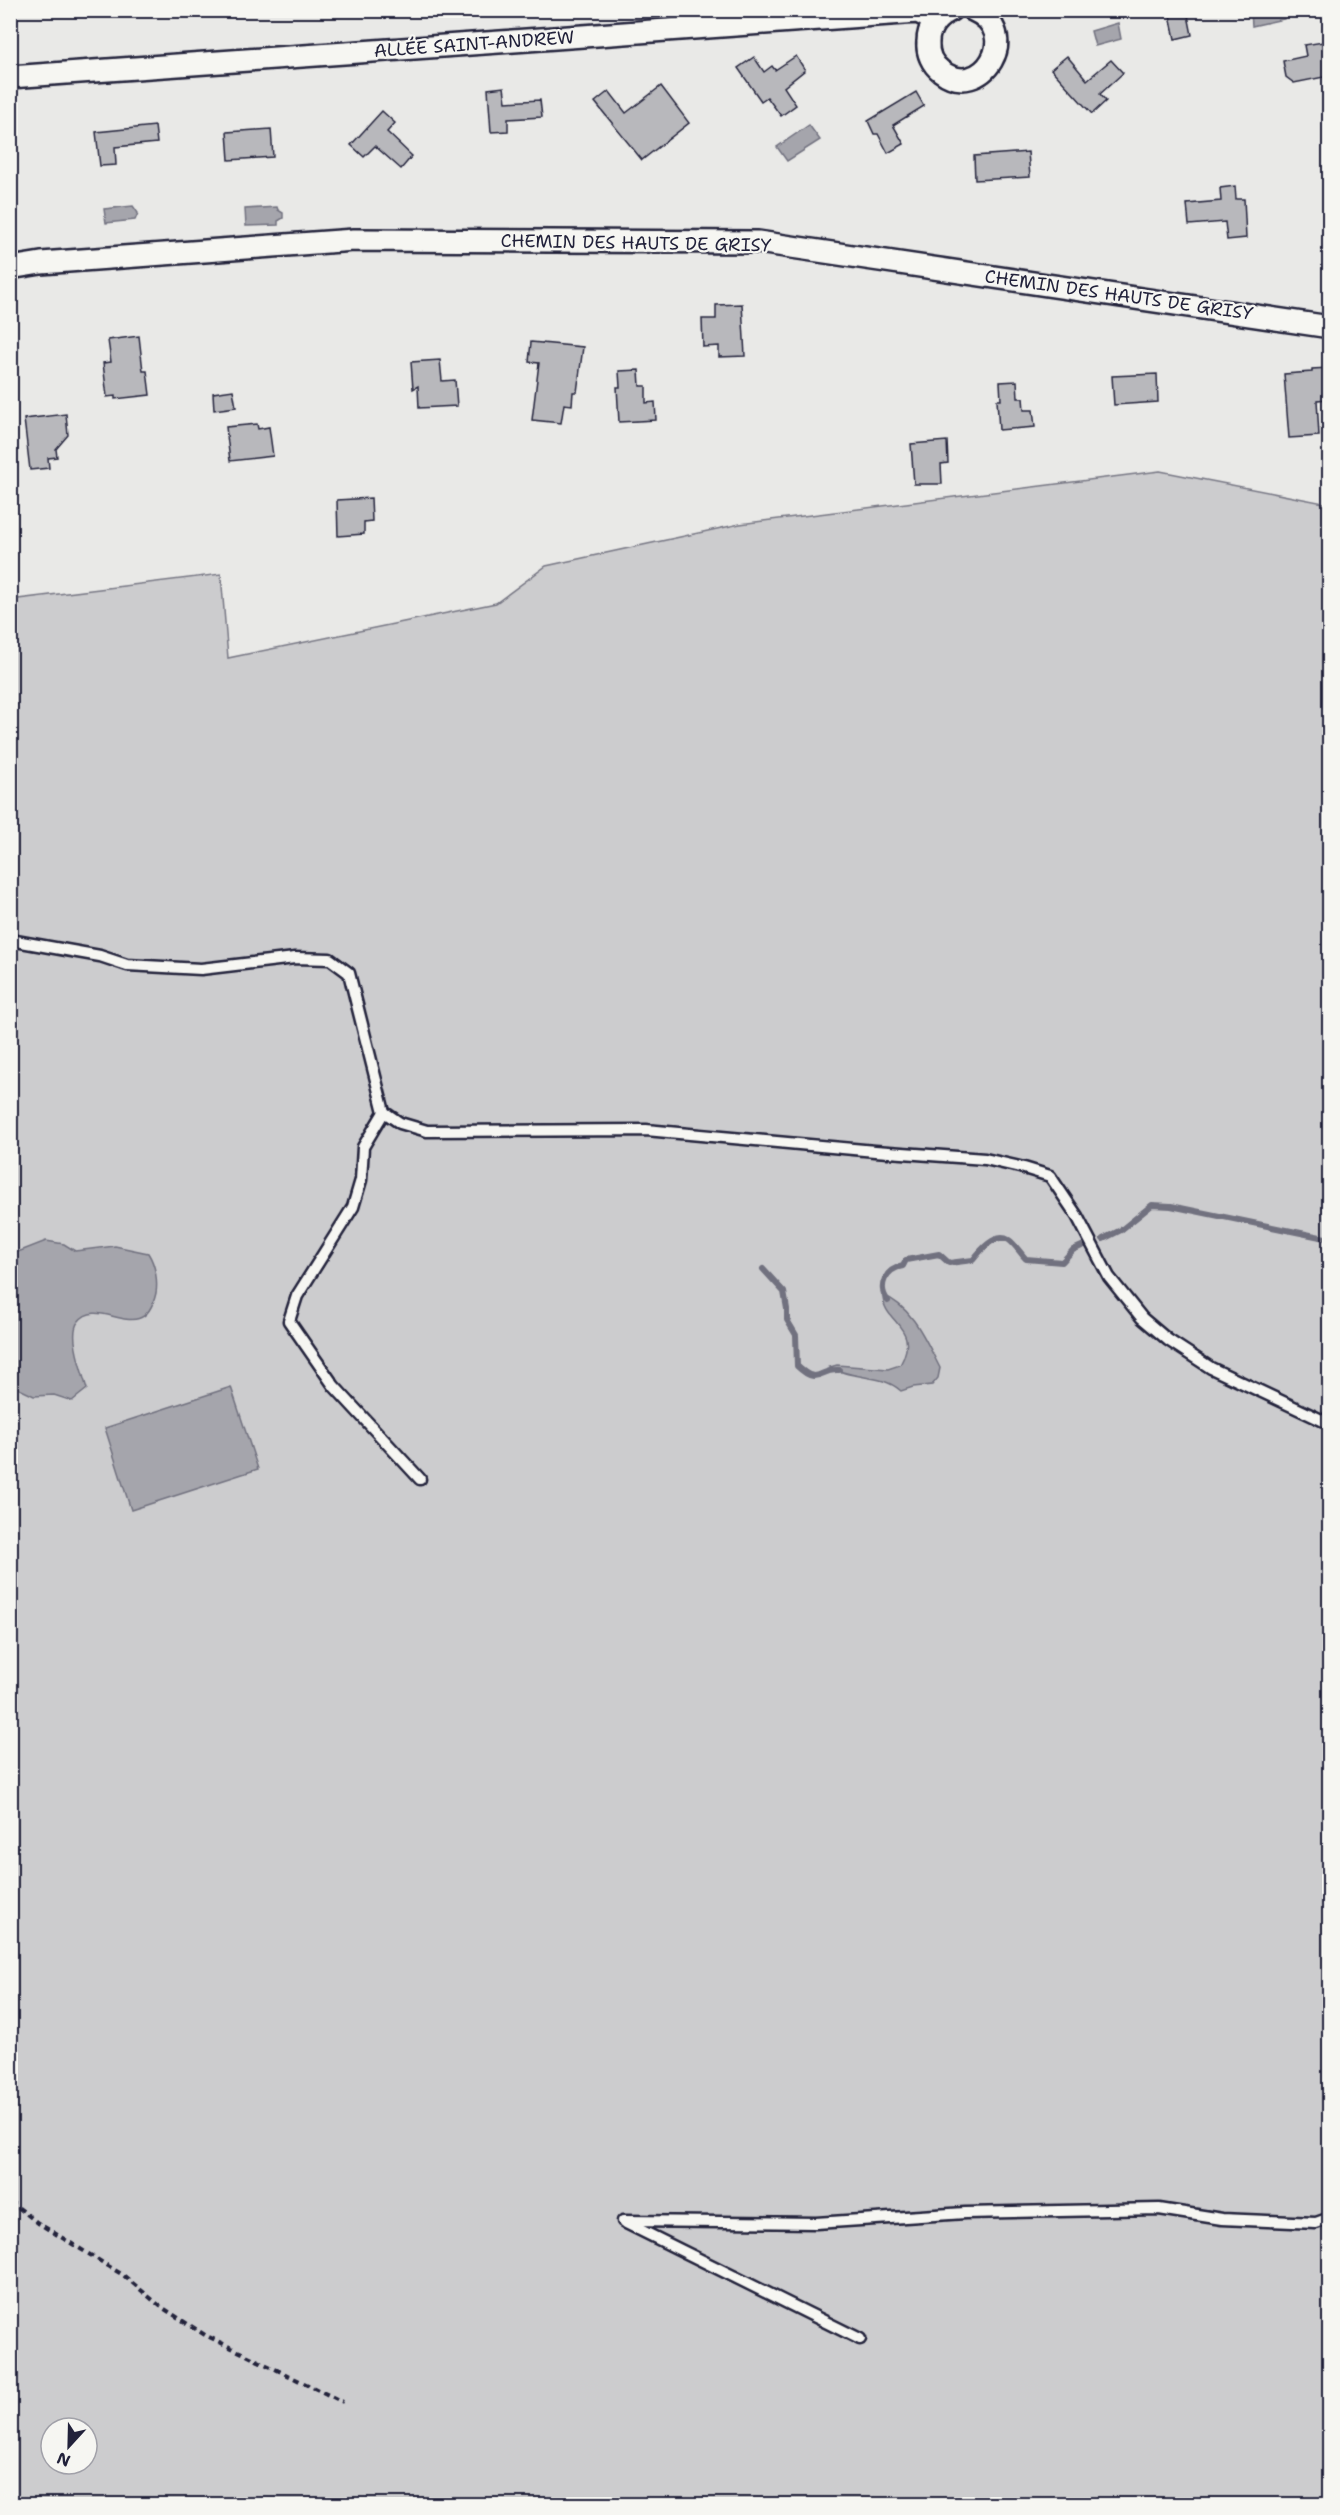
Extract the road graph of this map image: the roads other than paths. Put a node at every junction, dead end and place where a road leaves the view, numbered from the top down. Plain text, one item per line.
1 (973, 10) edge
2 (943, 16) edge
3 (10, 77) edge
4 (10, 268) edge
5 (1329, 327) edge
6 (10, 940) edge
7 (384, 1112) junction
8 (1329, 1424) edge
9 (420, 1479) dead end
10 (1329, 2218) edge
11 (860, 2339) dead end

1 - 2 street, ALLÉE SAINT-ANDREW
2 - 3 street, ALLÉE SAINT-ANDREW
4 - 5 street, CHEMIN DES HAUTS DE GRISY
6 - 7 lane
7 - 8 lane
7 - 9 lane
10 - 11 lane

